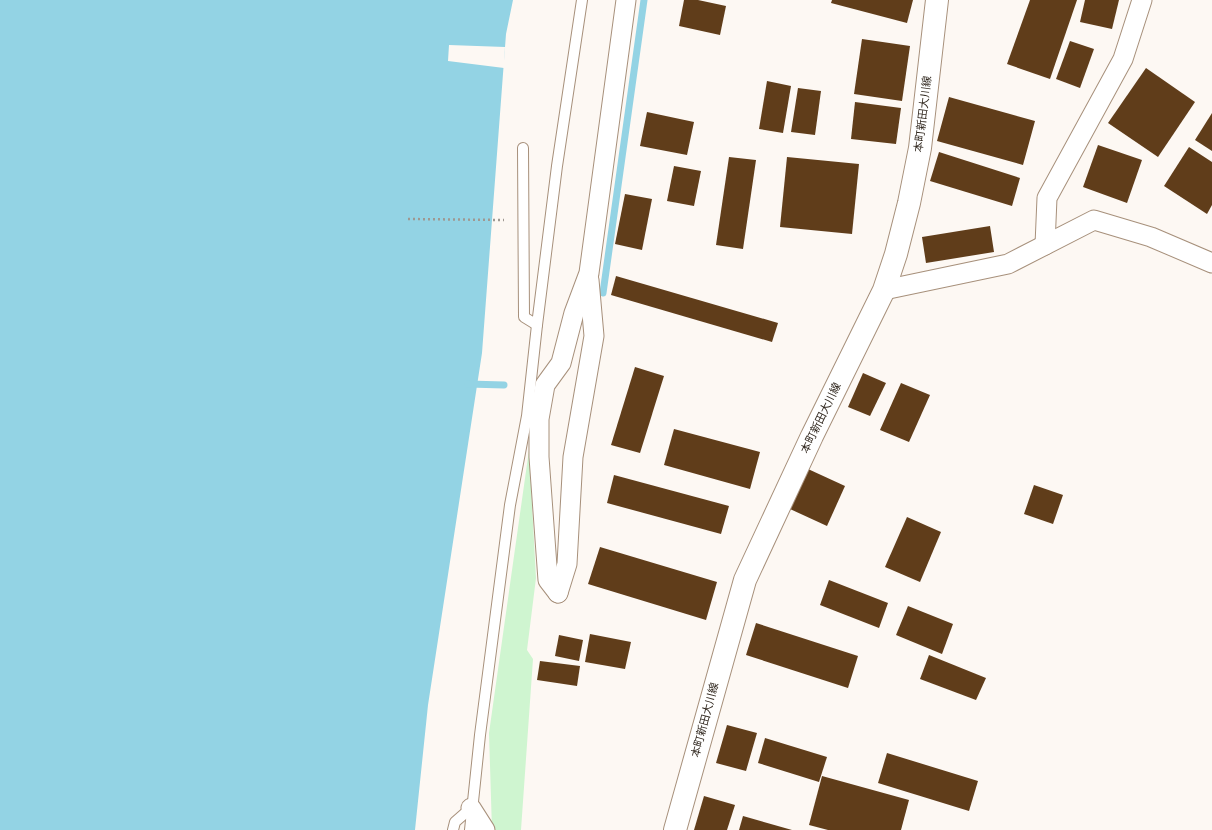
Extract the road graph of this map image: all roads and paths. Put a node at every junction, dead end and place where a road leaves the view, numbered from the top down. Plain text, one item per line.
1 (582, 0) edge
2 (626, 0) edge
3 (937, 0) edge
4 (1142, 0) edge
5 (523, 148) dead end
6 (408, 219) dead end
7 (504, 220) dead end
8 (1045, 245) junction
9 (1212, 264) edge
10 (589, 273) junction
11 (884, 290) junction
12 (537, 325) junction
13 (533, 417) junction
14 (471, 808) junction
15 (454, 830) edge
16 (470, 830) edge
17 (485, 830) edge
18 (675, 830) edge

1 - 12 lane
2 - 10 street
3 - 11 main road, 本町新田大川線
4 - 8 street
5 - 12 lane
6 - 7 path
8 - 9 street
8 - 11 street
10 - 13 street
10 - 13 street
11 - 18 main road, 本町新田大川線
12 - 13 lane
13 - 14 lane
14 - 15 lane
14 - 16 lane
14 - 17 street

